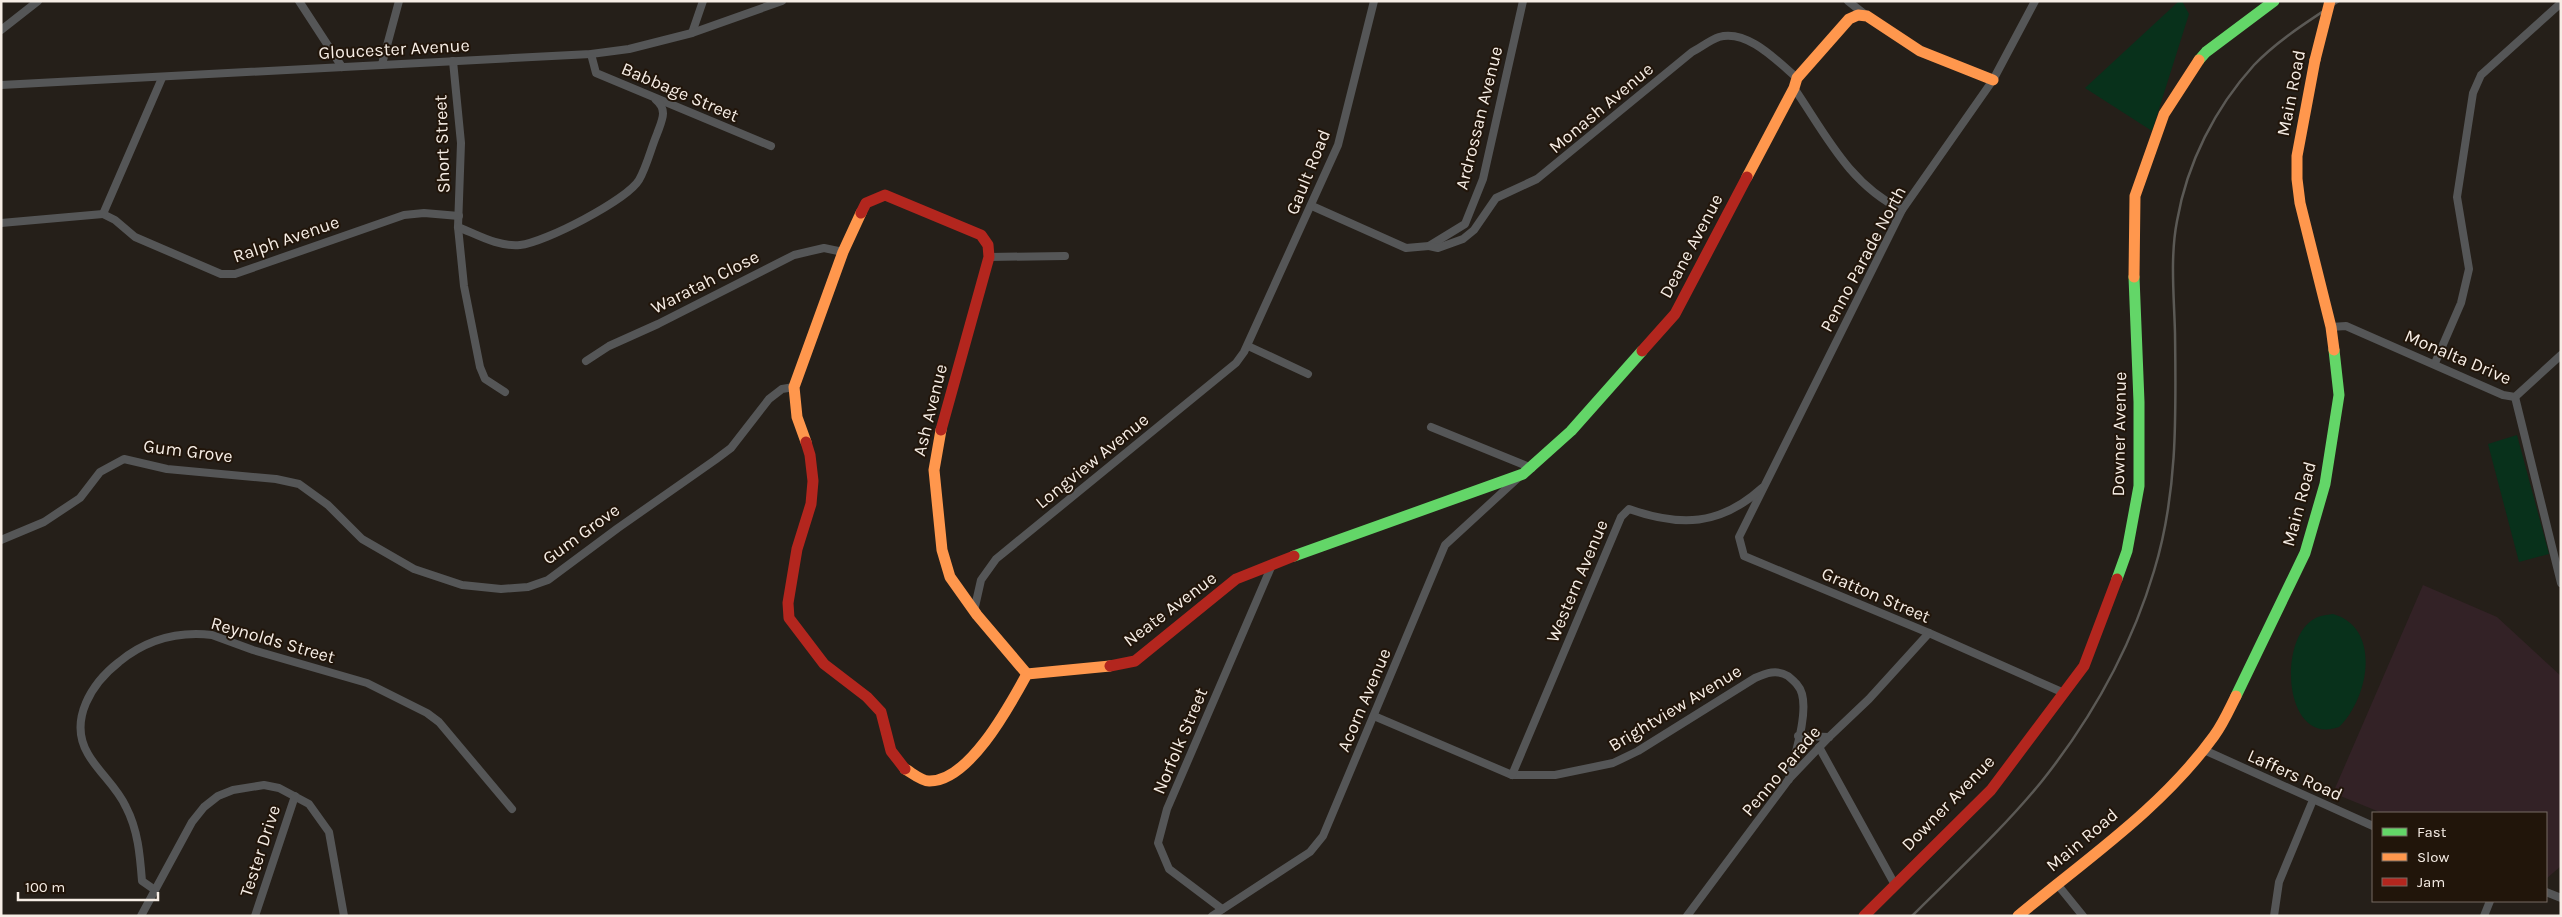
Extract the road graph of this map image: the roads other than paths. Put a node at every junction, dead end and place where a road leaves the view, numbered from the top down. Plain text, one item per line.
1 (38, 1) edge
2 (299, 1) edge
3 (399, 1) edge
4 (704, 1) edge
5 (782, 1) edge
6 (1374, 1) edge
7 (1523, 1) edge
8 (1848, 1) edge
9 (2035, 1) edge
10 (2274, 1) edge
11 (2330, 1) edge
12 (2561, 3) edge
13 (1867, 16) junction
14 (1, 30) edge
15 (692, 33) junction
16 (591, 54) junction
17 (453, 61) junction
18 (382, 64) junction
19 (342, 67) junction
20 (162, 78) junction
21 (1993, 80) junction
22 (1795, 83) junction
23 (1, 85) edge
24 (656, 100) junction
25 (771, 146) dead end
26 (1312, 206) junction
27 (1902, 210) junction
28 (103, 214) junction
29 (459, 216) junction
30 (1, 223) edge
31 (458, 227) junction
32 (1429, 246) junction
33 (843, 252) junction
34 (1065, 256) dead end
35 (989, 257) junction
36 (2331, 328) junction
37 (1248, 346) junction
38 (2561, 355) edge
39 (586, 361) dead end
40 (2435, 364) junction
41 (1308, 374) dead end
42 (794, 387) junction
43 (505, 392) dead end
44 (2515, 397) junction
45 (1431, 426) dead end
46 (1529, 470) junction
47 (1764, 487) junction
48 (1, 540) edge
49 (1272, 565) junction
50 (2561, 583) edge
51 (974, 611) junction
52 (1929, 633) junction
53 (1027, 674) junction
54 (2064, 693) junction
55 (1374, 716) junction
56 (1798, 736) junction
57 (1829, 737) junction
58 (1818, 747) junction
59 (2204, 750) junction
60 (1512, 775) junction
61 (1789, 779) junction
62 (295, 796) junction
63 (2312, 800) junction
64 (512, 809) dead end
65 (2372, 826) edge
66 (1894, 883) junction
67 (2057, 884) junction
68 (155, 890) junction
69 (2547, 892) edge
70 (2561, 898) edge
71 (2490, 902) edge
72 (1222, 908) junction
73 (141, 916) edge
74 (255, 916) edge
75 (344, 916) edge
76 (1212, 916) edge
77 (1687, 916) edge
78 (1864, 916) edge
79 (2018, 916) edge
80 (2083, 916) edge
81 (2274, 916) edge
82 (2484, 916) edge

1 - 14 street
2 - 19 street
3 - 18 street
4 - 15 street
5 - 15 street, Gloucester Avenue
6 - 26 street, Gault Road
7 - 32 street, Ardrossan Avenue
8 - 13 street
9 - 21 street, Penno Parade North
10 - 54 street, Downer Avenue
11 - 36 street, Main Road, bridge
12 - 40 street
13 - 21 street
13 - 22 street, Deane Avenue
15 - 16 street, Gloucester Avenue
16 - 17 street, Gloucester Avenue
16 - 24 street, Babbage Street
17 - 18 street, Gloucester Avenue
17 - 29 street, Short Street
18 - 19 street, Gloucester Avenue
19 - 20 street, Gloucester Avenue
20 - 23 street, Gloucester Avenue
20 - 28 street
21 - 27 street, Penno Parade North
22 - 27 street, Monash Avenue
22 - 32 street, Monash Avenue
22 - 46 street, Deane Avenue
24 - 25 street, Babbage Street
24 - 31 street
26 - 32 street, Ardrossan Avenue
26 - 37 street, Gault Road
27 - 47 street, Penno Parade North
28 - 29 street, Ralph Avenue
28 - 30 street
29 - 31 street, Short Street
31 - 43 street, Short Street
33 - 35 street
33 - 39 street, Waratah Close
33 - 42 street
34 - 35 street
35 - 51 street, Ash Avenue
36 - 40 street, Monalta Drive
36 - 59 street, Main Road
37 - 41 street
37 - 51 street, Longview Avenue
38 - 44 street, Monalta Drive
40 - 44 street, Monalta Drive
42 - 48 street, Gum Grove
42 - 53 street
44 - 50 street
45 - 46 street
46 - 49 street, Neate Avenue
46 - 55 street, Acorn Avenue
47 - 52 street, Gratton Street
47 - 60 street, Western Avenue
49 - 53 street, Neate Avenue
49 - 72 street, Norfolk Street
51 - 53 street, Ash Avenue
52 - 54 street, Gratton Street
52 - 57 street, Penno Parade
54 - 66 street, Downer Avenue
55 - 60 street, Brightview Avenue
55 - 72 street, Acorn Avenue
56 - 57 street
56 - 60 street, Brightview Avenue
56 - 61 street, Brightview Avenue
57 - 58 street, Penno Parade
58 - 61 street, Penno Parade
58 - 66 street
59 - 63 street, Laffers Road
59 - 67 street, Main Road
61 - 77 street, Penno Parade
62 - 68 street
62 - 74 street, Tester Drive
62 - 75 street
63 - 65 street, Laffers Road
63 - 81 street
64 - 68 street, Reynolds Street
66 - 78 street, Downer Avenue
67 - 79 street, Main Road
67 - 80 street
68 - 73 street
69 - 70 street
71 - 82 street
72 - 76 street, Acorn Avenue

